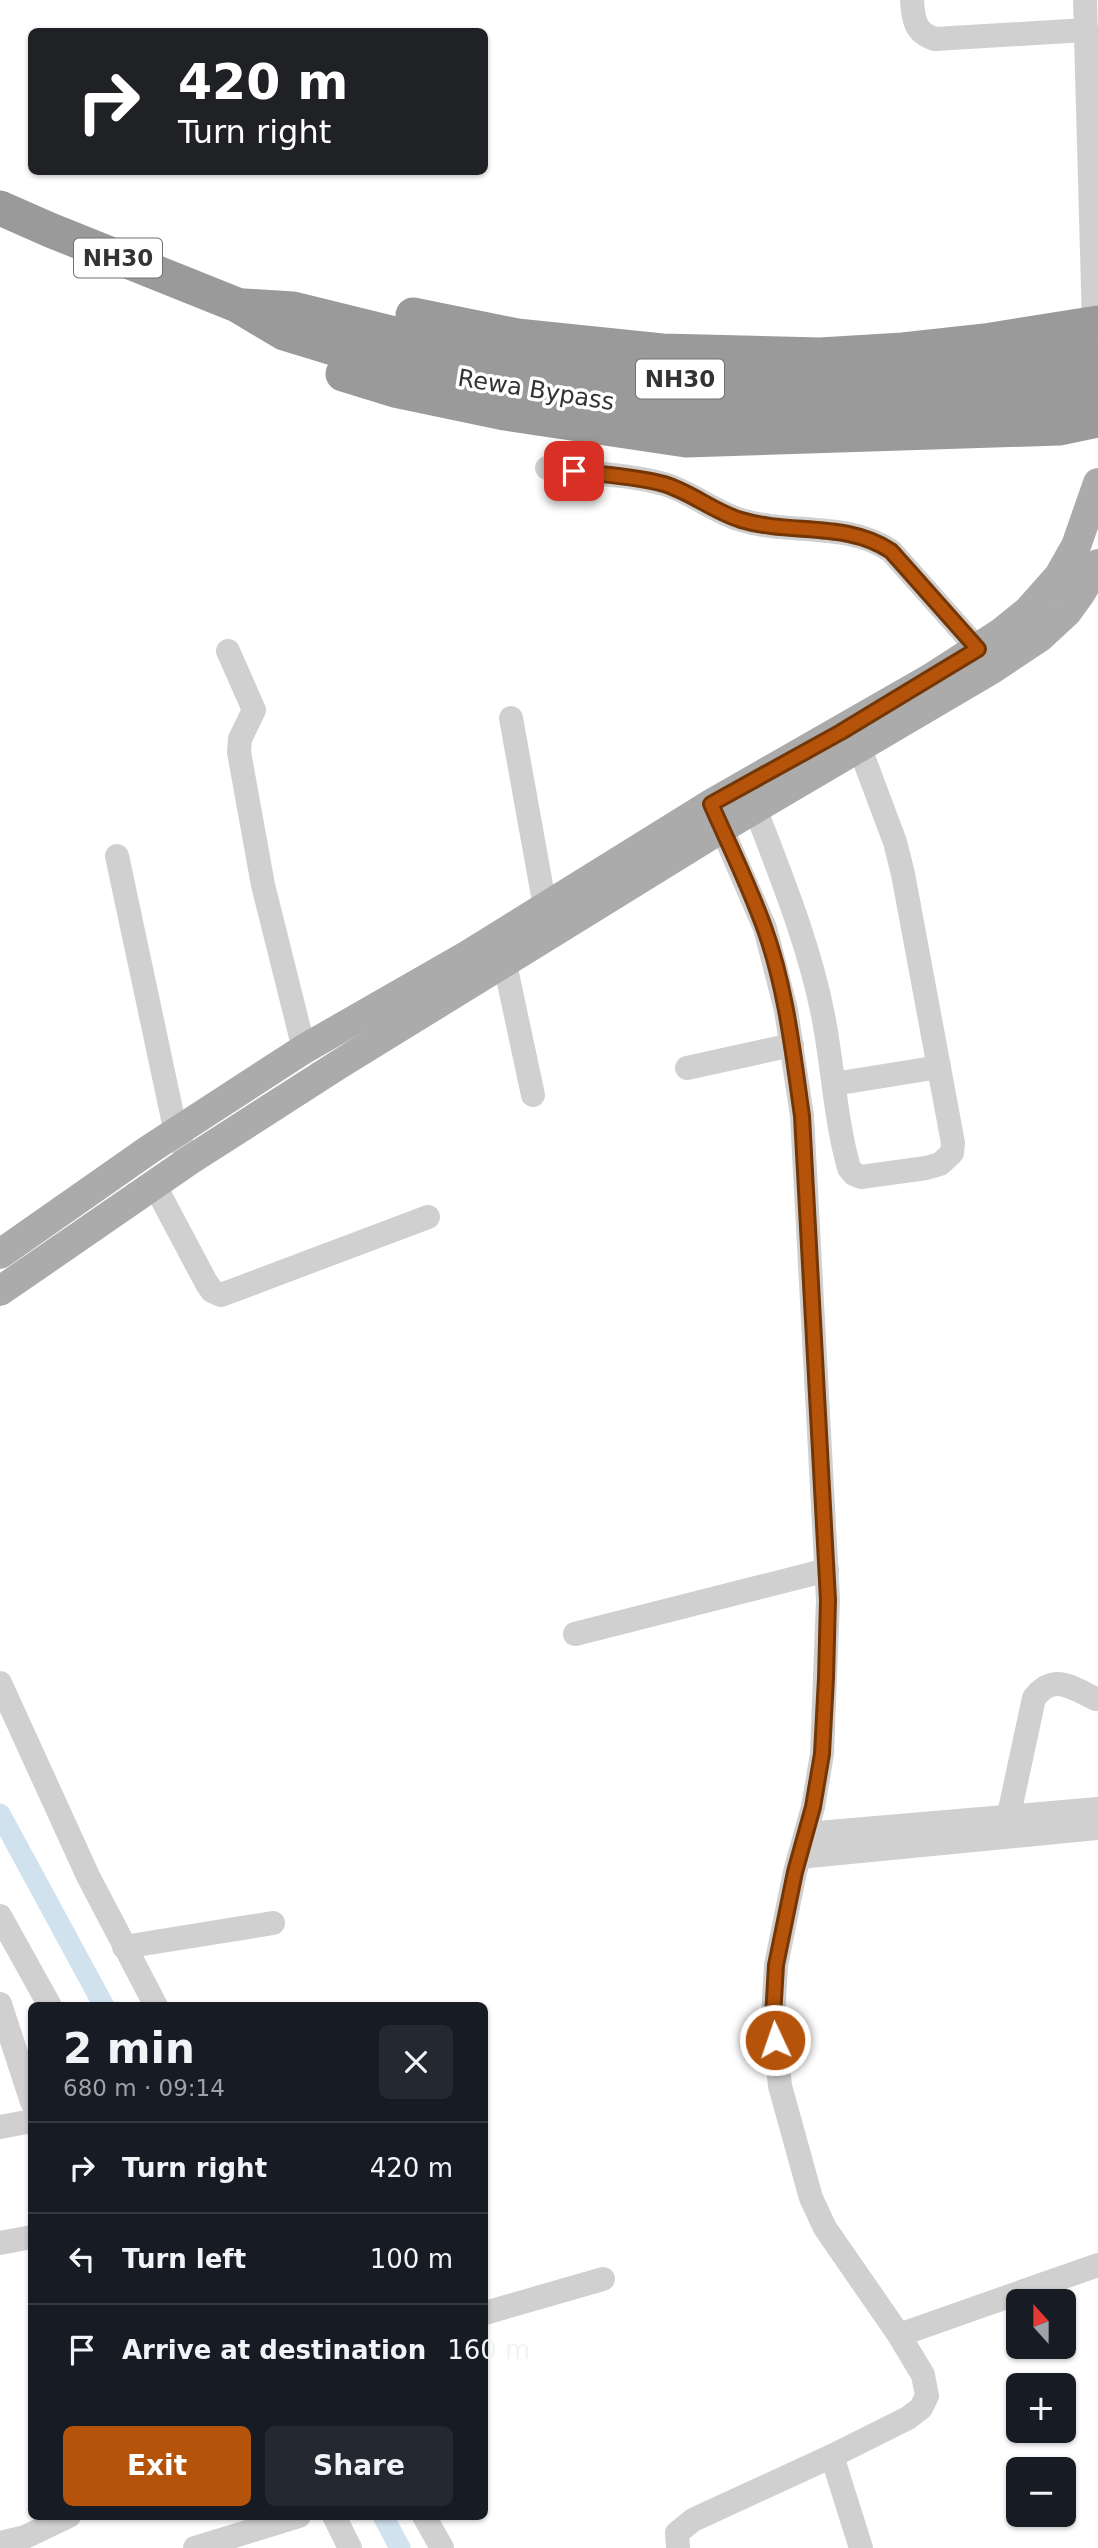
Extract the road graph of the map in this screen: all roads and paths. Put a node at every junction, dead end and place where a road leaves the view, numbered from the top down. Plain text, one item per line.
1 (912, 0) edge
2 (1085, 0) edge
3 (1086, 30) junction
4 (0, 208) edge
5 (237, 305) junction
6 (326, 318) junction
7 (284, 333) junction
8 (1090, 334) edge
9 (423, 356) junction
10 (1098, 388) edge
11 (1094, 427) edge
12 (547, 468) dead end
13 (1098, 483) edge
14 (1098, 564) edge
15 (228, 651) dead end
16 (985, 659) junction
17 (511, 718) dead end
18 (859, 746) junction
19 (755, 808) junction
20 (717, 816) junction
21 (117, 856) dead end
22 (545, 907) junction
23 (505, 964) junction
24 (792, 1045) junction
25 (304, 1049) junction
26 (939, 1067) junction
27 (687, 1068) dead end
28 (834, 1084) junction
29 (533, 1094) dead end
30 (176, 1133) junction
31 (190, 1160) junction
32 (155, 1184) junction
33 (428, 1217) dead end
34 (0, 1254) edge
35 (0, 1291) edge
36 (827, 1570) junction
37 (575, 1634) dead end
38 (0, 1683) edge
39 (1096, 1699) dead end
40 (1098, 1809) edge
41 (1007, 1828) junction
42 (1098, 1828) edge
43 (803, 1846) junction
44 (0, 1916) edge
45 (273, 1923) dead end
46 (124, 1947) junction
47 (48, 2002) edge
48 (154, 2002) edge
49 (0, 2004) edge
50 (28, 2090) edge
51 (28, 2122) edge
52 (0, 2127) edge
53 (28, 2239) edge
54 (0, 2243) edge
55 (1098, 2265) edge
56 (603, 2279) dead end
57 (488, 2312) edge
58 (899, 2334) junction
59 (832, 2456) junction
60 (60, 2520) edge
61 (286, 2520) edge
62 (336, 2520) edge
63 (426, 2520) edge
64 (0, 2543) edge
65 (195, 2548) edge
66 (350, 2548) edge
67 (442, 2548) edge
68 (678, 2548) edge
69 (861, 2548) edge

1 - 3 street
2 - 3 street
3 - 8 street
4 - 5 highway, Rewa Bypass / NH30
5 - 6 highway, Rewa Bypass / NH30
5 - 7 highway, Rewa Bypass / NH30
6 - 8 highway
6 - 9 highway, Rewa Bypass / NH30
7 - 9 highway, Rewa Bypass / NH30
7 - 11 highway
8 - 9 highway, Rewa Bypass / NH30
8 - 11 highway
9 - 10 highway, Rewa Bypass / NH30
12 - 16 street
13 - 16 main road
14 - 16 main road
15 - 25 street
16 - 18 main road
16 - 20 main road
17 - 22 street
18 - 19 main road
18 - 26 street
19 - 20 main road
19 - 28 street
20 - 22 main road
20 - 23 main road
20 - 24 street
21 - 30 street
22 - 25 main road
23 - 29 street
23 - 31 main road
24 - 27 street
24 - 36 street
25 - 30 main road
26 - 28 street
26 - 28 street
30 - 31 street
30 - 34 main road
31 - 32 main road
32 - 33 street
32 - 35 main road
36 - 37 street
36 - 43 street
38 - 46 street
39 - 41 street
40 - 41 street
41 - 42 street
41 - 43 street
43 - 58 street
44 - 47 street
45 - 46 street
46 - 48 street
49 - 50 street
51 - 52 street
53 - 54 street
55 - 58 street
56 - 57 street
58 - 59 street
59 - 68 street
59 - 69 street
60 - 64 street
61 - 65 street
62 - 66 street
63 - 67 street

